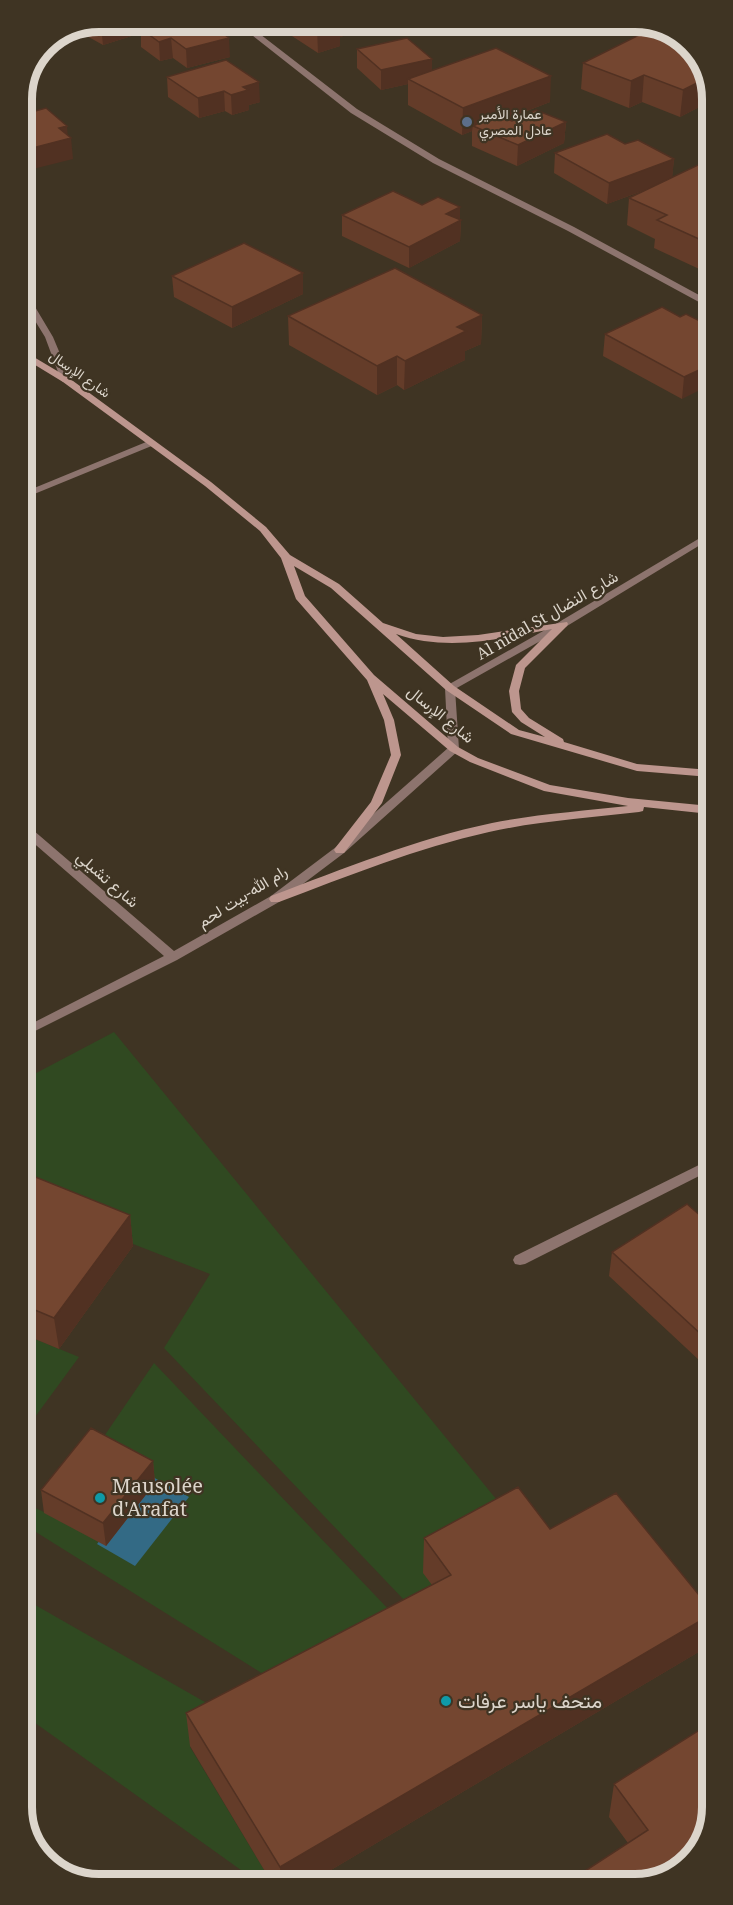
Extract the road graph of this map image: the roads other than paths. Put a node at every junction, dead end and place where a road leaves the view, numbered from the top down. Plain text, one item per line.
1 (252, 32) edge
2 (702, 301) edge
3 (32, 310) edge
4 (32, 359) edge
5 (66, 380) junction
6 (151, 443) junction
7 (32, 492) edge
8 (702, 540) edge
9 (286, 557) junction
10 (377, 624) junction
11 (563, 624) junction
12 (370, 676) junction
13 (450, 688) junction
14 (454, 749) junction
15 (576, 750) junction
16 (702, 773) edge
17 (663, 805) junction
18 (702, 809) edge
19 (32, 836) edge
20 (340, 850) junction
21 (275, 899) junction
22 (173, 957) junction
23 (32, 1028) edge
24 (702, 1169) edge
25 (520, 1260) dead end

1 - 2 street
3 - 5 street
4 - 5 main road, شارع الإرسال
5 - 6 main road, شارع الإرسال
6 - 7 street
6 - 9 main road, شارع الإرسال
8 - 11 street, Al nidal St شارع النضال
9 - 10 main road, شارع الإرسال
9 - 12 main road, شارع الإرسال
10 - 11 main road
10 - 13 main road, شارع الإرسال
11 - 13 street, Al nidal St شارع النضال
11 - 15 main road
12 - 14 main road, شارع الإرسال
12 - 20 main road
13 - 14 street
13 - 15 main road, شارع الإرسال
14 - 17 main road, شارع الإرسال
14 - 20 street, رام الله-بيت لحم
15 - 16 main road, شارع الإرسال
17 - 18 main road, شارع الإرسال
17 - 21 main road
19 - 22 street, شارع تشيلي
20 - 21 street, رام الله-بيت لحم
21 - 22 street, رام الله-بيت لحم
22 - 23 street, رام الله-بيت لحم
24 - 25 street

